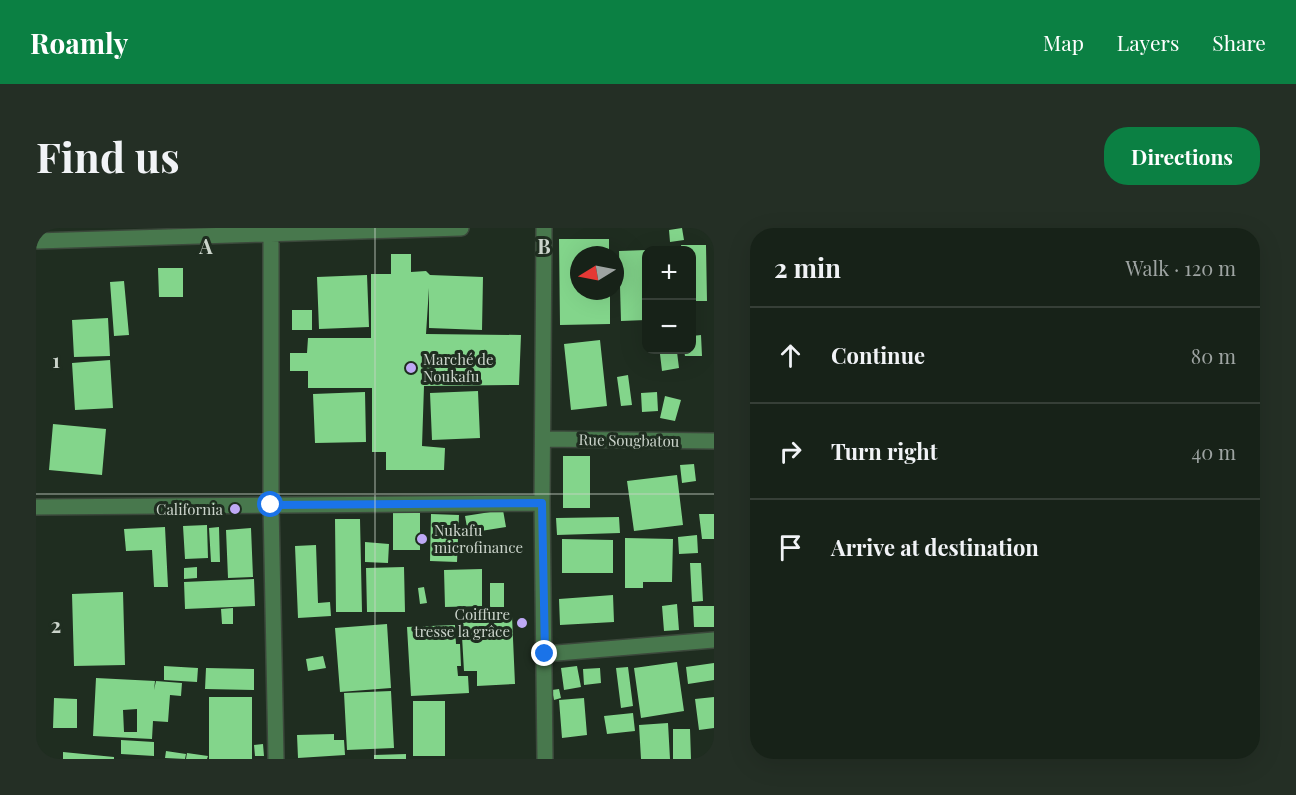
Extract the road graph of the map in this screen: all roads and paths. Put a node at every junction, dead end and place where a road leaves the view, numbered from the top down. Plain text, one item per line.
1 (461, 228) edge
2 (544, 228) edge
3 (271, 230) edge
4 (36, 241) edge
5 (543, 440) junction
6 (714, 441) edge
7 (542, 503) junction
8 (271, 505) junction
9 (36, 507) edge
10 (714, 640) edge
11 (545, 654) junction
12 (276, 759) edge
13 (545, 759) edge

1 - 3 street
2 - 5 street
3 - 4 street
3 - 8 street
5 - 6 street, Rue Sougbatou
5 - 7 street
7 - 8 street
7 - 11 street
8 - 9 street
8 - 12 street
10 - 11 street
11 - 13 street

